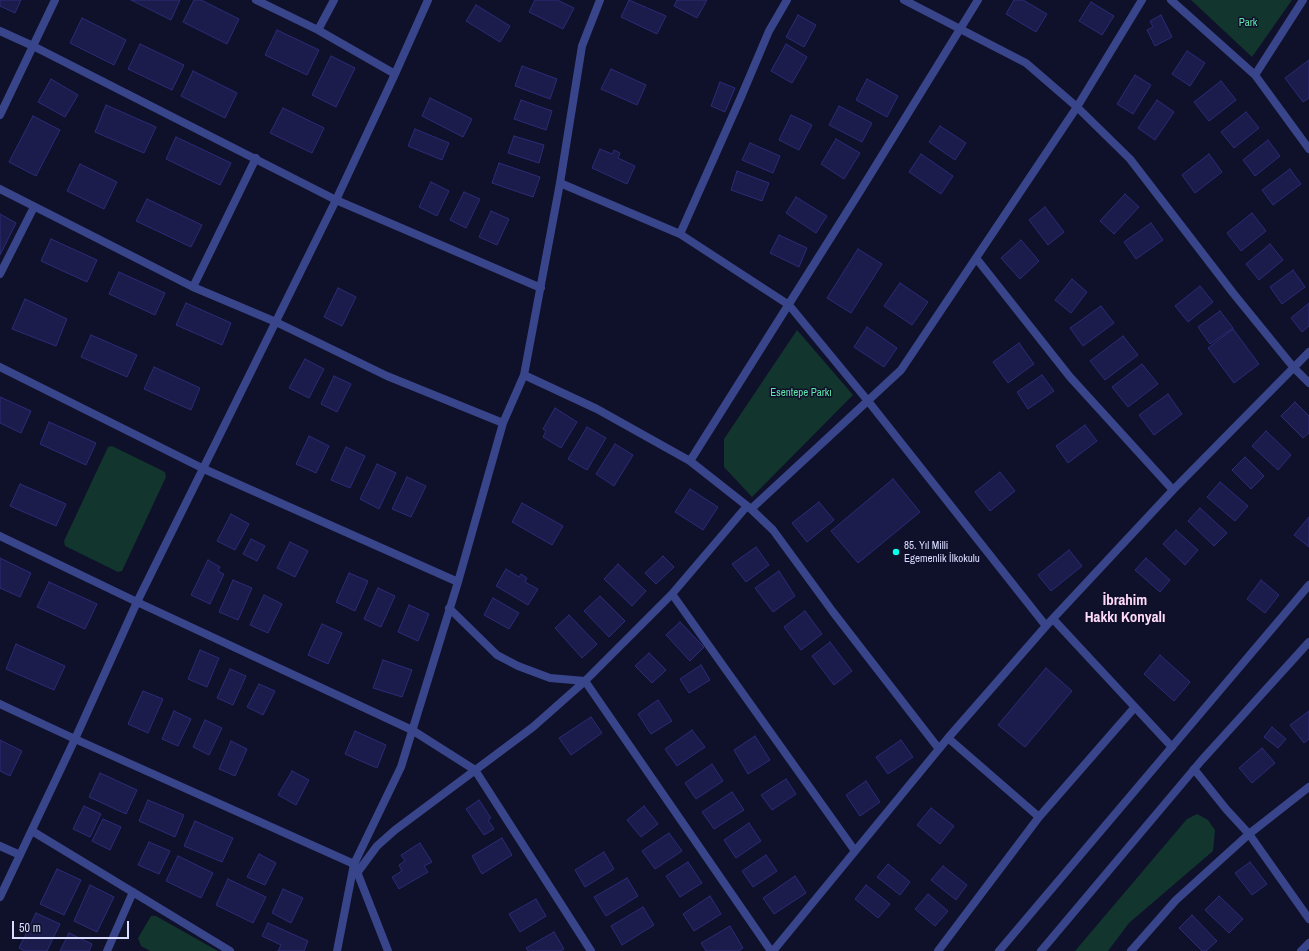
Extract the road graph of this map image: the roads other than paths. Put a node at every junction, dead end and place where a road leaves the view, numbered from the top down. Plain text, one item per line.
1 (55, 0) edge
2 (256, 0) edge
3 (334, 0) edge
4 (428, 0) edge
5 (599, 0) edge
6 (787, 0) edge
7 (904, 0) edge
8 (978, 0) edge
9 (1142, 0) edge
10 (1171, 0) edge
11 (1303, 0) edge
12 (960, 29) junction
13 (318, 30) junction
14 (0, 31) edge
15 (33, 46) junction
16 (395, 74) junction
17 (1255, 75) junction
18 (1077, 107) junction
19 (0, 115) edge
20 (1309, 149) edge
21 (256, 158) junction
22 (560, 183) junction
23 (0, 189) edge
24 (336, 200) junction
25 (34, 206) junction
26 (680, 234) junction
27 (976, 258) junction
28 (0, 274) edge
29 (193, 287) junction
30 (541, 288) junction
31 (789, 305) junction
32 (276, 322) junction
33 (1309, 352) edge
34 (0, 367) edge
35 (1294, 368) junction
36 (524, 375) junction
37 (1309, 383) edge
38 (868, 401) junction
39 (503, 422) junction
40 (690, 461) junction
41 (204, 469) junction
42 (1173, 490) junction
43 (749, 508) junction
44 (0, 536) edge
45 (458, 582) junction
46 (1309, 585) edge
47 (672, 594) junction
48 (137, 602) junction
49 (449, 608) junction
50 (1053, 619) junction
51 (1046, 626) junction
52 (1309, 642) edge
53 (585, 681) junction
54 (0, 704) edge
55 (1135, 707) junction
56 (412, 730) junction
57 (948, 738) junction
58 (75, 739) junction
59 (1172, 747) junction
60 (939, 749) junction
61 (1194, 769) junction
62 (475, 770) junction
63 (1309, 787) edge
64 (1039, 817) junction
65 (32, 831) junction
66 (1249, 834) junction
67 (0, 846) edge
68 (855, 851) junction
69 (20, 855) junction
70 (354, 864) junction
71 (357, 874) junction
72 (133, 892) junction
73 (0, 897) edge
74 (1309, 919) edge
75 (1309, 943) edge
76 (107, 951) edge
77 (230, 951) edge
78 (337, 951) edge
79 (388, 951) edge
80 (591, 951) edge
81 (772, 951) edge
82 (938, 951) edge
83 (999, 951) edge
84 (1041, 951) edge
85 (1131, 951) edge
86 (1301, 951) edge

1 - 15 street
2 - 13 street
3 - 13 street
4 - 16 street
5 - 22 street
6 - 26 street
7 - 12 street
8 - 12 street
9 - 18 street
10 - 17 street
11 - 17 street
12 - 18 street
12 - 31 street
13 - 16 street
14 - 15 street
15 - 19 street
15 - 21 street
16 - 24 street
17 - 20 street
18 - 27 street
18 - 35 street
21 - 24 street
21 - 29 street
22 - 26 street
22 - 30 street
23 - 25 street
24 - 30 street
24 - 32 street
25 - 28 street
25 - 29 street
26 - 31 street
27 - 38 street
27 - 42 street
29 - 32 street
30 - 36 street
31 - 38 street
31 - 40 street
32 - 39 street
32 - 41 street
33 - 35 street
34 - 41 street
35 - 37 street
35 - 42 street
36 - 39 street
36 - 40 street
38 - 43 street
38 - 51 street
39 - 45 street
40 - 43 street
41 - 45 street
41 - 48 street
42 - 50 street
43 - 47 street
43 - 60 street
44 - 48 street
45 - 49 street
46 - 59 street
47 - 53 street
47 - 68 street
48 - 56 street
48 - 58 street
49 - 53 street
49 - 56 street
50 - 51 street
50 - 55 street
51 - 57 street
52 - 61 street
53 - 62 street
53 - 81 street
54 - 58 street
55 - 59 street
55 - 64 street
56 - 62 street
56 - 70 street
57 - 60 street
57 - 64 street
58 - 65 street
58 - 70 street
59 - 83 street
60 - 68 street
61 - 66 street
61 - 84 street
62 - 71 street
62 - 80 street
63 - 66 street
64 - 82 street
65 - 69 street
65 - 72 street
66 - 74 street
66 - 85 street
67 - 69 street
68 - 81 street
69 - 73 street
70 - 71 street
70 - 78 street
71 - 79 street
72 - 76 street
72 - 77 street
75 - 86 street

